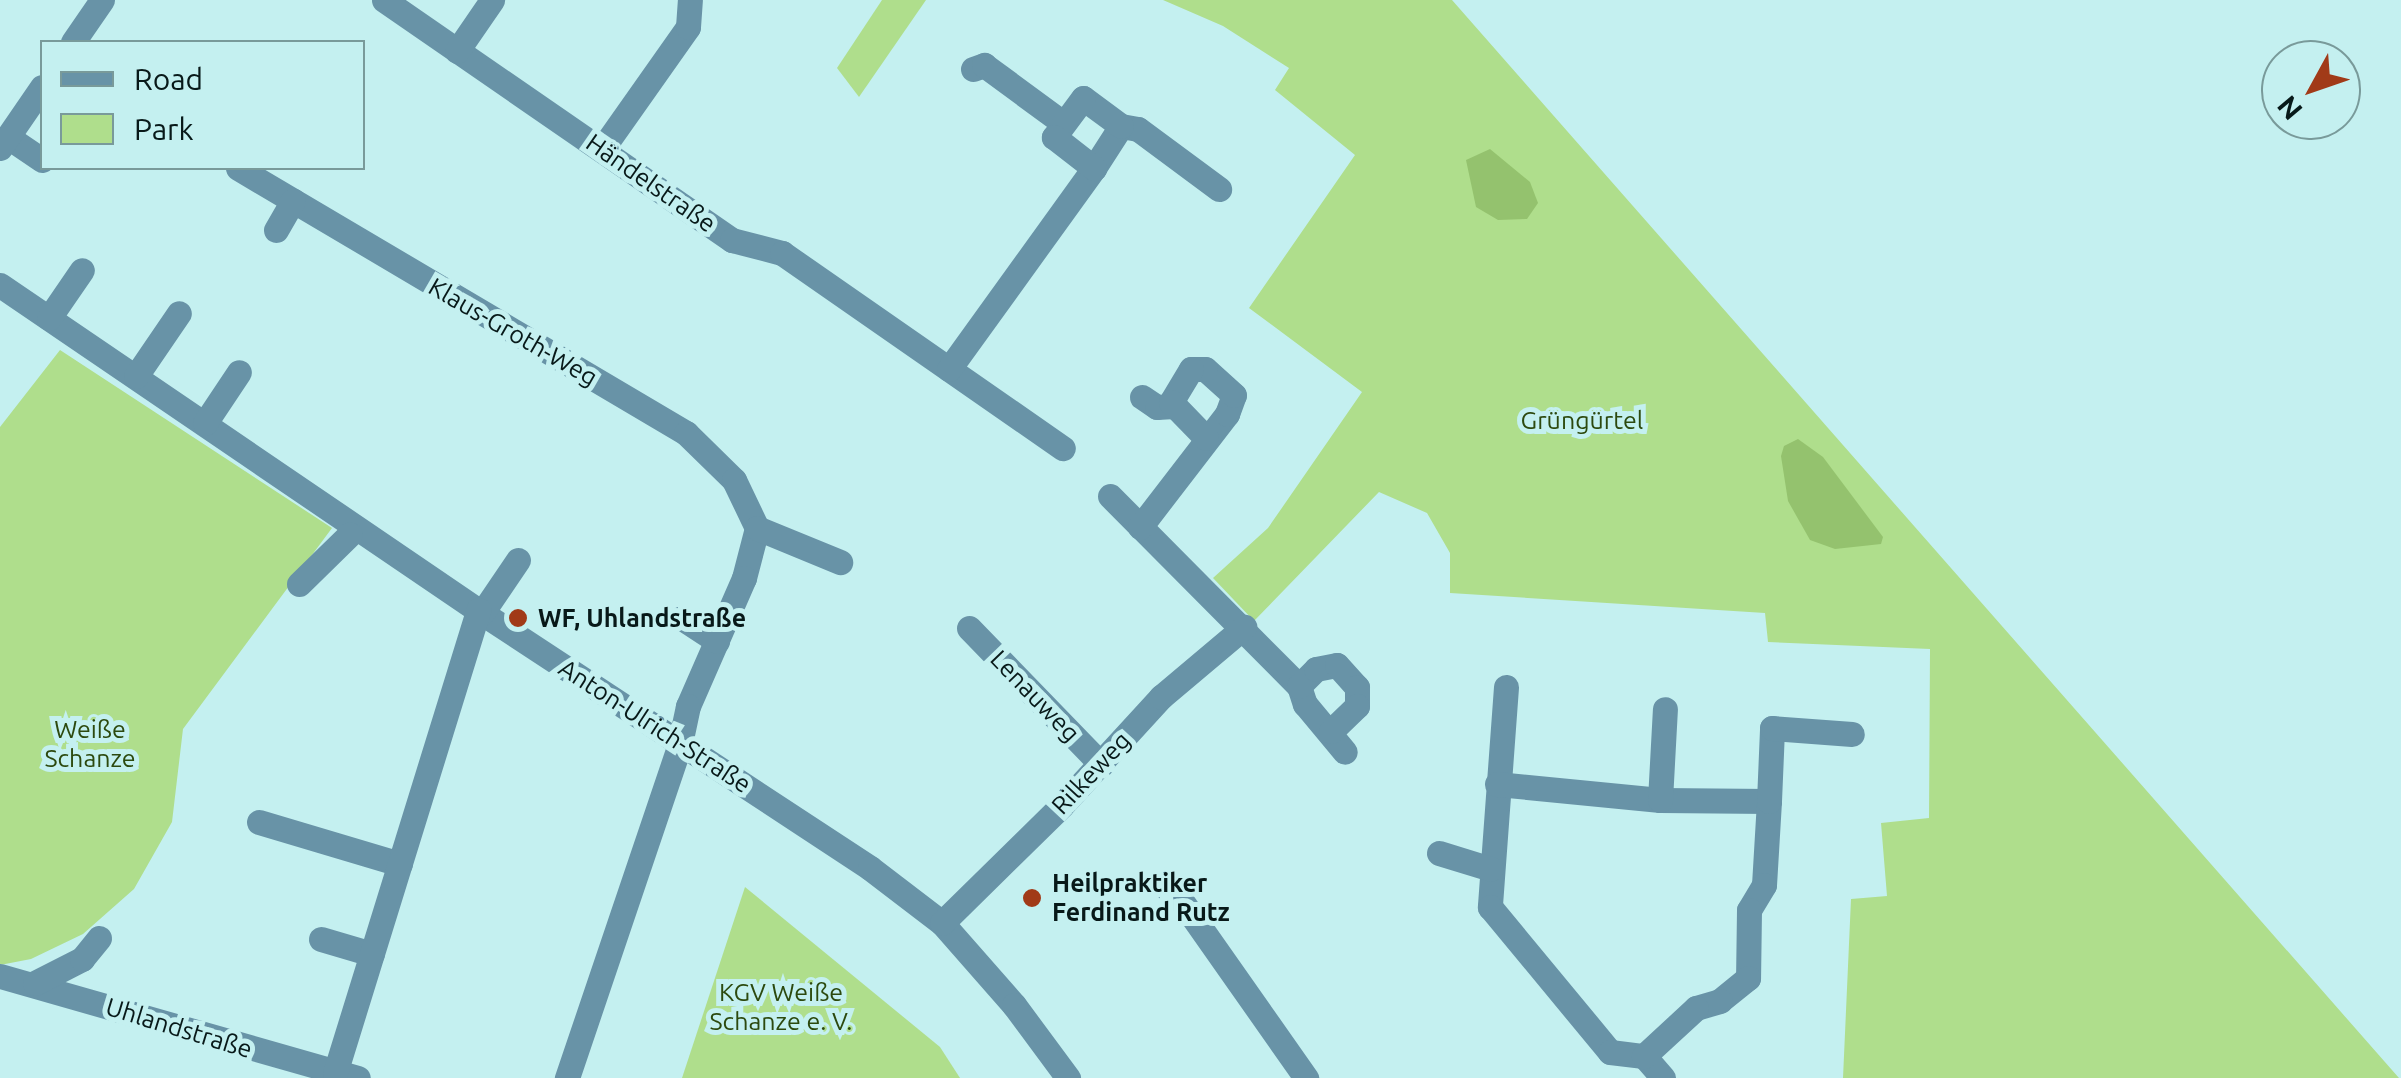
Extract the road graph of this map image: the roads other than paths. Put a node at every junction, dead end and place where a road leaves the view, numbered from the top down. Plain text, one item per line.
1 (102, 0) edge
2 (384, 0) edge
3 (492, 0) edge
4 (690, 0) edge
5 (74, 40) edge
6 (458, 50) junction
7 (973, 70) dead end
8 (40, 90) edge
9 (1064, 123) junction
10 (1122, 126) junction
11 (4, 142) edge
12 (602, 149) junction
13 (40, 159) edge
14 (1094, 168) junction
15 (241, 170) edge
16 (1220, 189) dead end
17 (293, 201) junction
18 (276, 230) dead end
19 (87, 274) dead end
20 (0, 285) edge
21 (54, 321) junction
22 (178, 322) dead end
23 (949, 369) junction
24 (239, 372) dead end
25 (140, 379) junction
26 (219, 390) dead end
27 (1142, 397) dead end
28 (1174, 406) junction
29 (202, 421) junction
30 (1206, 438) junction
31 (1063, 448) dead end
32 (1110, 496) dead end
33 (1140, 527) junction
34 (757, 528) junction
35 (350, 534) dead end
36 (513, 560) dead end
37 (840, 562) dead end
38 (299, 584) dead end
39 (479, 610) junction
40 (682, 618) dead end
41 (1244, 627) junction
42 (969, 628) dead end
43 (717, 641) junction
44 (1299, 686) junction
45 (1506, 687) dead end
46 (1664, 709) dead end
47 (1852, 734) dead end
48 (680, 744) junction
49 (1101, 764) junction
50 (1497, 784) junction
51 (1660, 800) junction
52 (1769, 801) junction
53 (260, 822) dead end
54 (1440, 853) dead end
55 (400, 864) junction
56 (1492, 868) junction
57 (1161, 883) dead end
58 (942, 923) junction
59 (99, 938) dead end
60 (320, 939) dead end
61 (372, 954) junction
62 (0, 976) edge
63 (34, 984) junction
64 (1644, 1056) junction
65 (265, 1067) edge
66 (347, 1076) edge
67 (566, 1078) edge
68 (1068, 1078) edge
69 (1306, 1078) edge
70 (1663, 1078) edge

1 - 5 street
2 - 6 street, Händelstraße
3 - 6 street
4 - 12 street
6 - 12 street, Händelstraße
7 - 9 street
8 - 11 street
9 - 10 street
9 - 14 street
10 - 14 street
10 - 16 street
11 - 13 street
12 - 23 street, Händelstraße
14 - 23 street
15 - 17 street, Klaus-Groth-Weg
17 - 18 street
17 - 34 street, Klaus-Groth-Weg
19 - 21 street
20 - 21 street, Anton-Ulrich-Straße
21 - 25 street, Anton-Ulrich-Straße
22 - 25 street
23 - 31 street, Händelstraße
24 - 29 street
25 - 29 street, Anton-Ulrich-Straße
26 - 29 street
27 - 28 street
28 - 30 street
28 - 30 street
29 - 39 street, Anton-Ulrich-Straße
30 - 33 street
32 - 33 street
33 - 41 street
34 - 37 street
34 - 43 street
35 - 38 street
36 - 39 street
39 - 48 street, Anton-Ulrich-Straße
39 - 55 street
40 - 43 street
41 - 44 street
41 - 49 street, Rilkeweg
42 - 49 street, Lenauweg
43 - 48 street
44 - 44 street
45 - 50 street
46 - 51 street
47 - 52 street
48 - 58 street, Anton-Ulrich-Straße
48 - 67 street
49 - 58 street, Rilkeweg
50 - 51 street
50 - 56 street
51 - 52 street
52 - 64 street
53 - 55 street
54 - 56 street
55 - 61 street
56 - 64 street
57 - 69 street
58 - 68 street, Anton-Ulrich-Straße
59 - 63 street
60 - 61 street
61 - 66 street
62 - 63 street, Uhlandstraße
63 - 65 street, Uhlandstraße
64 - 70 street
65 - 66 street, Uhlandstraße

